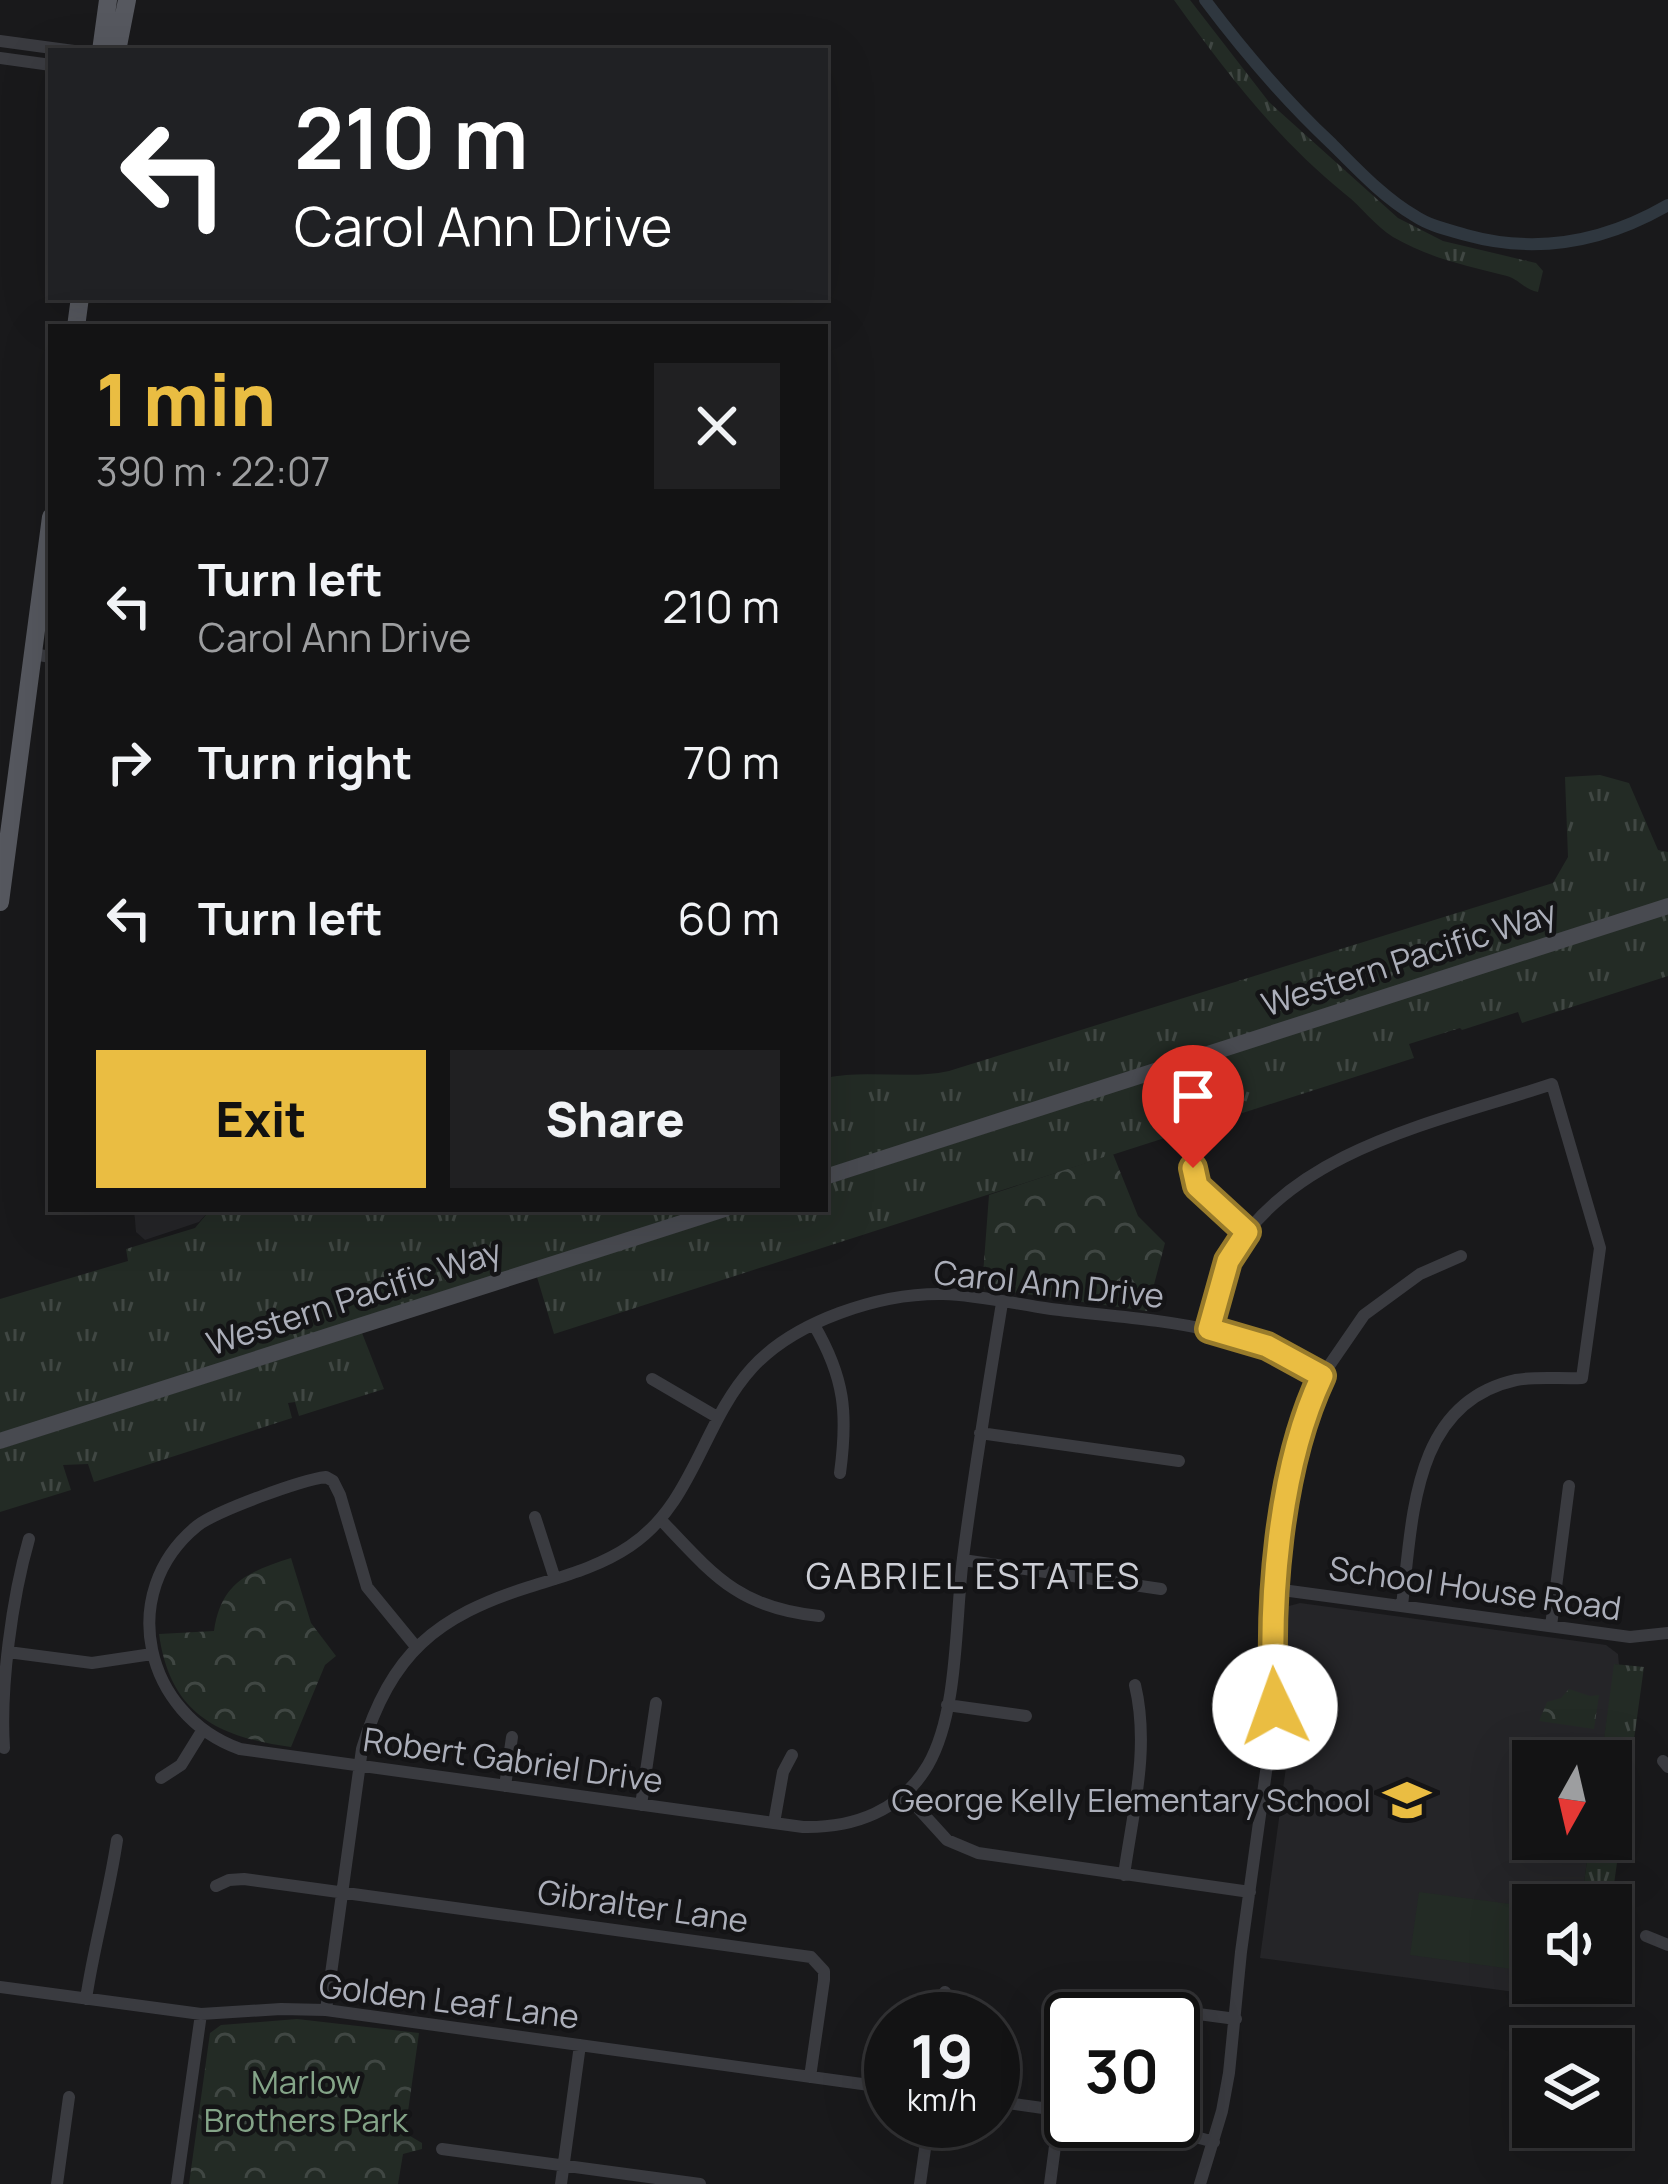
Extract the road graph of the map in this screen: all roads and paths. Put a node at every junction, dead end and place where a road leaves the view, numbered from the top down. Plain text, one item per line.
1 (108, 0) edge
2 (128, 0) edge
3 (0, 41) edge
4 (52, 48) edge
5 (101, 48) edge
6 (118, 48) edge
7 (0, 58) edge
8 (48, 65) edge
9 (48, 563) edge
10 (42, 656) edge
11 (8, 785) edge
12 (0, 902) edge
13 (1668, 907) edge
14 (1193, 1168) dead end
15 (828, 1176) edge
16 (716, 1212) edge
17 (1247, 1232) junction
18 (1461, 1256) dead end
19 (1002, 1303) junction
20 (814, 1325) junction
21 (1209, 1329) junction
22 (1322, 1376) junction
23 (652, 1379) dead end
24 (718, 1417) junction
25 (980, 1433) junction
26 (0, 1441) edge
27 (1179, 1461) dead end
28 (840, 1473) dead end
29 (1569, 1486) dead end
30 (536, 1517) dead end
31 (662, 1520) junction
32 (28, 1539) dead end
33 (963, 1560) junction
34 (554, 1579) junction
35 (1161, 1589) dead end
36 (1275, 1589) junction
37 (1402, 1604) junction
38 (819, 1616) dead end
39 (1551, 1627) junction
40 (1668, 1633) edge
41 (417, 1648) junction
42 (8, 1652) junction
43 (152, 1654) junction
44 (1135, 1685) dead end
45 (656, 1703) dead end
46 (947, 1705) junction
47 (1026, 1716) dead end
48 (202, 1731) junction
49 (512, 1737) dead end
50 (4, 1748) dead end
51 (792, 1755) dead end
52 (360, 1767) junction
53 (161, 1778) dead end
54 (505, 1786) junction
55 (906, 1795) junction
56 (641, 1805) junction
57 (774, 1823) junction
58 (117, 1840) dead end
59 (1124, 1875) junction
60 (216, 1886) dead end
61 (1250, 1892) junction
62 (342, 1893) junction
63 (1646, 1936) dead end
64 (1668, 1945) edge
65 (0, 1987) edge
66 (86, 1999) junction
67 (326, 2011) junction
68 (201, 2014) junction
69 (1200, 2015) edge
70 (1236, 2020) junction
71 (580, 2045) junction
72 (811, 2077) junction
73 (864, 2084) edge
74 (69, 2097) dead end
75 (1200, 2138) edge
76 (1214, 2142) junction
77 (925, 2148) edge
78 (1057, 2148) edge
79 (442, 2149) dead end
80 (563, 2166) junction
81 (57, 2184) edge
82 (177, 2184) edge
83 (561, 2184) edge
84 (700, 2184) edge
85 (920, 2184) edge
86 (1050, 2184) edge
87 (1200, 2184) edge

1 - 5 main road
2 - 6 main road
3 - 4 street
7 - 8 street
9 - 10 main road
10 - 11 main road
11 - 12 main road
13 - 15 street, Western Pacific Way
14 - 17 street
16 - 26 street, Western Pacific Way
17 - 21 street
17 - 37 street
18 - 22 street
19 - 20 street, Carol Ann Drive
19 - 21 street, Carol Ann Drive
19 - 25 street
20 - 24 street, Carol Ann Drive
20 - 28 street
21 - 22 street, Carol Ann Drive
22 - 36 street
23 - 24 street
24 - 31 street, Carol Ann Drive
25 - 27 street
25 - 33 street
29 - 39 street
30 - 34 street
31 - 34 street, Carol Ann Drive
31 - 38 street
32 - 42 street
33 - 35 street
33 - 46 street
34 - 41 street, Carol Ann Drive
36 - 37 street, School House Road
36 - 61 street
37 - 39 street, School House Road
39 - 40 street, School House Road
41 - 43 street
41 - 52 street, Carol Ann Drive
42 - 43 street
42 - 50 street
43 - 48 street
44 - 59 street
45 - 56 street
46 - 47 street
46 - 55 street
48 - 52 street, Robert Gabriel Drive
48 - 53 street
49 - 54 street
51 - 57 street
52 - 54 street, Robert Gabriel Drive
52 - 62 street, Carol Ann Drive
54 - 56 street, Robert Gabriel Drive
55 - 57 street, Robert Gabriel Drive
55 - 59 street
56 - 57 street, Robert Gabriel Drive
58 - 66 street
59 - 61 street
60 - 62 street
61 - 70 street
62 - 67 street, Carol Ann Drive
62 - 72 street, Gibralter Lane
63 - 64 street
65 - 66 street, Golden Leaf Lane
66 - 68 street, Golden Leaf Lane
67 - 68 street, Golden Leaf Lane
67 - 71 street, Golden Leaf Lane
68 - 82 street
69 - 70 street
70 - 76 street
71 - 72 street, Golden Leaf Lane
71 - 80 street
72 - 73 street, Golden Leaf Lane
74 - 81 street
75 - 76 street
76 - 87 street
77 - 85 street
78 - 86 street
79 - 80 street
80 - 83 street
80 - 84 street

